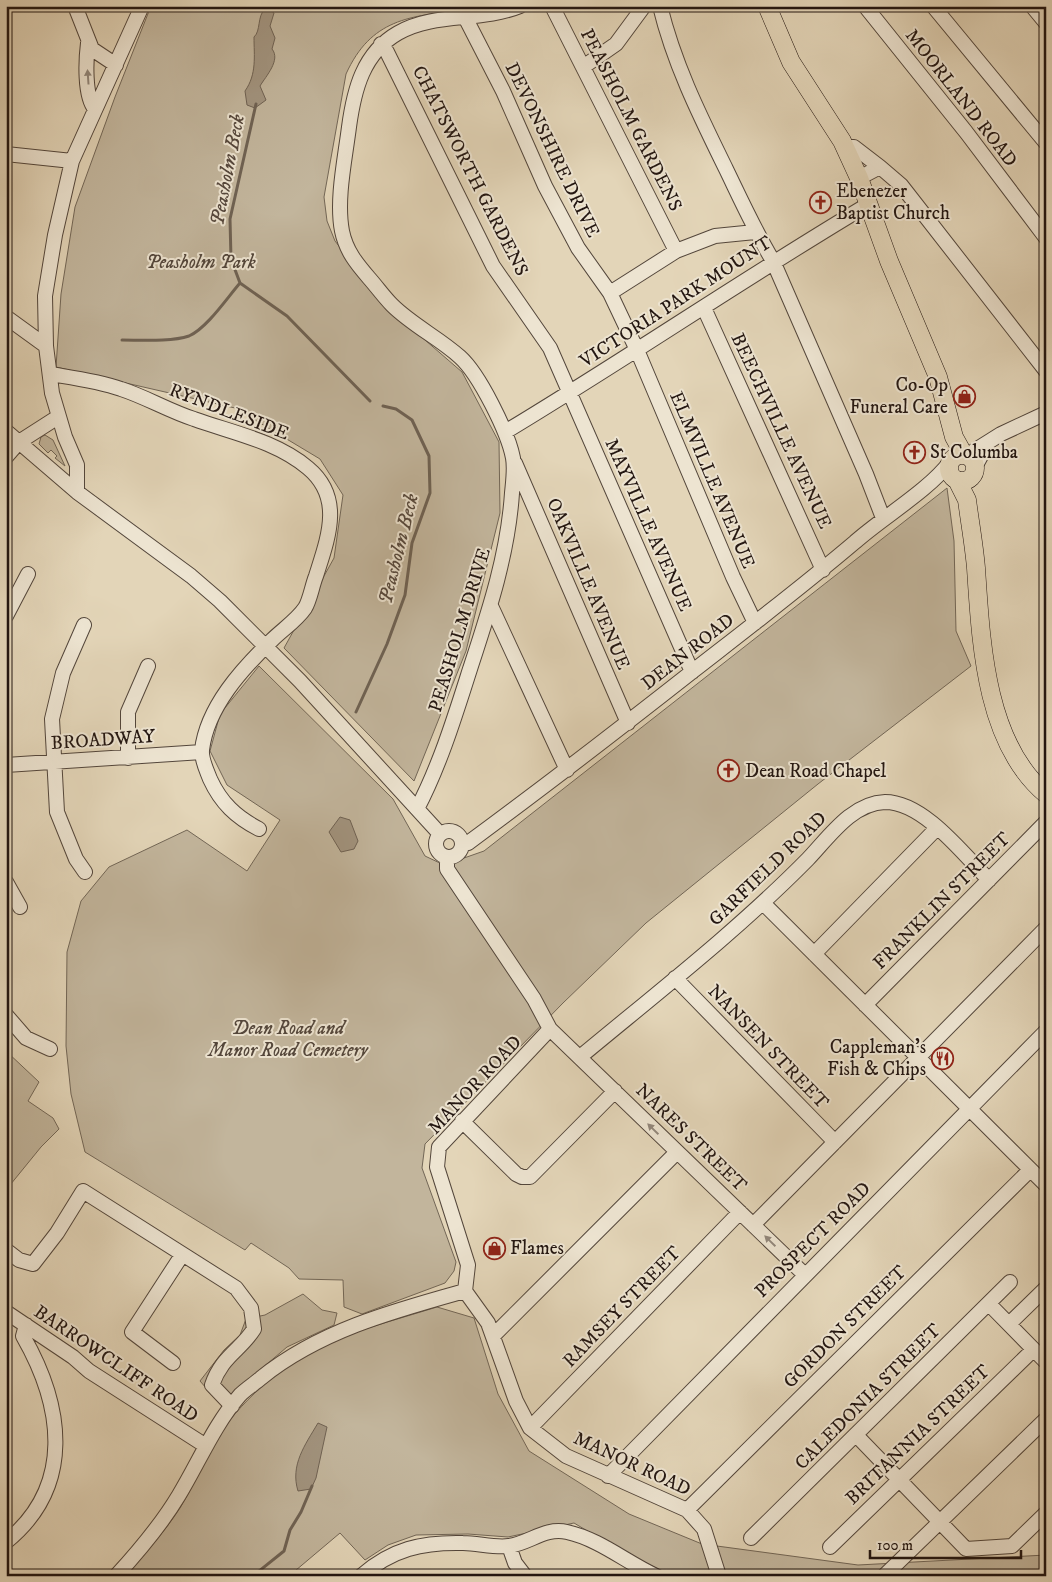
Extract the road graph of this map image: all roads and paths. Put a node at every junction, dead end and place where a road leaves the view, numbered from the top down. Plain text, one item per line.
1 (75, 6) edge
2 (142, 6) edge
3 (520, 6) edge
4 (552, 6) edge
5 (644, 6) edge
6 (660, 6) edge
7 (767, 6) edge
8 (865, 6) edge
9 (933, 6) edge
10 (1032, 6) edge
11 (465, 17) junction
12 (1046, 23) edge
13 (88, 42) junction
14 (381, 44) junction
15 (116, 65) junction
16 (583, 67) junction
17 (95, 109) junction
18 (1046, 144) edge
19 (844, 147) junction
20 (6, 154) edge
21 (72, 161) junction
22 (880, 167) junction
23 (859, 178) junction
24 (869, 204) junction
25 (755, 232) junction
26 (1046, 238) edge
27 (676, 251) junction
28 (773, 261) junction
29 (610, 293) junction
30 (704, 308) junction
31 (6, 317) edge
32 (46, 346) junction
33 (637, 350) junction
34 (1046, 371) edge
35 (50, 374) junction
36 (570, 392) junction
37 (1046, 413) edge
38 (58, 417) junction
39 (6, 431) edge
40 (505, 432) junction
41 (19, 442) junction
42 (6, 457) edge
43 (513, 460) junction
44 (962, 467) junction
45 (78, 492) junction
46 (883, 518) junction
47 (823, 570) junction
48 (976, 572) junction
49 (28, 574) dead end
50 (491, 606) junction
51 (6, 616) edge
52 (755, 623) junction
53 (84, 626) dead end
54 (266, 646) junction
55 (148, 666) dead end
56 (692, 672) junction
57 (628, 723) junction
58 (202, 752) junction
59 (128, 758) junction
60 (53, 763) junction
61 (6, 765) edge
62 (567, 770) junction
63 (1046, 781) edge
64 (1046, 794) edge
65 (417, 809) junction
66 (1046, 822) edge
67 (937, 828) junction
68 (259, 829) dead end
69 (440, 834) junction
70 (462, 844) junction
71 (447, 858) junction
72 (85, 872) dead end
73 (989, 880) junction
74 (6, 882) edge
75 (764, 904) junction
76 (20, 907) dead end
77 (1046, 928) edge
78 (814, 954) junction
79 (675, 978) junction
80 (865, 1005) junction
81 (6, 1015) edge
82 (550, 1029) junction
83 (1046, 1031) edge
84 (50, 1050) dead end
85 (580, 1057) junction
86 (918, 1058) junction
87 (615, 1092) junction
88 (969, 1109) junction
89 (462, 1121) junction
90 (835, 1142) junction
91 (677, 1152) junction
92 (1030, 1170) junction
93 (1046, 1185) edge
94 (740, 1212) junction
95 (753, 1225) junction
96 (6, 1250) edge
97 (182, 1256) junction
98 (805, 1275) junction
99 (1010, 1282) dead end
100 (1046, 1288) edge
101 (465, 1291) junction
102 (988, 1304) junction
103 (6, 1312) edge
104 (1009, 1324) junction
105 (26, 1325) junction
106 (493, 1336) junction
107 (1033, 1350) junction
108 (1046, 1362) edge
109 (173, 1363) dead end
110 (232, 1406) junction
111 (1046, 1419) edge
112 (530, 1428) junction
113 (856, 1435) junction
114 (206, 1446) junction
115 (608, 1476) junction
116 (900, 1479) junction
117 (687, 1510) junction
118 (1046, 1513) edge
119 (940, 1522) junction
120 (751, 1538) dead end
121 (6, 1542) edge
122 (509, 1546) junction
123 (830, 1547) dead end
124 (116, 1576) edge
125 (361, 1576) edge
126 (525, 1576) edge
127 (656, 1576) edge
128 (719, 1576) edge
129 (884, 1576) edge

1 - 13 street
2 - 15 street
3 - 11 street, PEASHOLM DRIVE
4 - 16 street, PEASHOLM GARDENS
5 - 16 street
6 - 25 street
7 - 19 main road
8 - 26 street, MOORLAND ROAD
9 - 18 street
10 - 12 street
11 - 14 street, PEASHOLM DRIVE
11 - 29 street, DEVONSHIRE DRIVE
13 - 15 street
17 -> 13 street
14 - 36 street, CHATSWORTH GARDENS
14 - 40 street, PEASHOLM DRIVE
15 - 17 street
16 - 27 street, PEASHOLM GARDENS
17 - 21 street
19 - 22 street
19 - 23 main road
20 - 21 street
21 - 32 street
22 - 23 street
22 - 34 street
23 - 24 main road
24 - 28 street, VICTORIA PARK MOUNT
24 - 44 main road
25 - 27 street
25 - 28 street
27 - 29 street
28 - 30 street, VICTORIA PARK MOUNT
28 - 46 street
29 - 33 street, DEVONSHIRE DRIVE
30 - 33 street, VICTORIA PARK MOUNT
30 - 47 street, BEECHVILLE AVENUE
31 - 32 street
32 - 35 street
33 - 36 street, VICTORIA PARK MOUNT
33 - 52 street, ELMVILLE AVENUE
35 - 38 street
35 - 54 street, RYNDLESIDE
36 - 40 street, VICTORIA PARK MOUNT
36 - 56 street, MAYVILLE AVENUE
37 - 44 street, DEAN ROAD
38 - 41 street
38 - 45 street
39 - 41 street
40 - 43 street, PEASHOLM DRIVE
41 - 42 street
41 - 45 street
43 - 50 street, PEASHOLM DRIVE
43 - 57 street, OAKVILLE AVENUE
44 - 46 street, DEAN ROAD
44 - 48 main road
45 - 54 street
46 - 47 street, DEAN ROAD
47 - 52 street, DEAN ROAD
48 - 63 main road
48 - 64 main road
49 - 51 street
50 - 62 street
50 - 65 street, PEASHOLM DRIVE
52 - 56 street, DEAN ROAD
53 - 60 street
54 - 58 street, RYNDLESIDE
54 - 65 street
55 - 59 street
56 - 57 street, DEAN ROAD
57 - 62 street, DEAN ROAD
58 - 59 street, BROADWAY
58 - 68 street
59 - 60 street, BROADWAY
60 - 61 street, BROADWAY
60 - 72 street
62 - 70 street, DEAN ROAD
65 - 69 street
66 - 73 street, FRANKLIN STREET
67 - 73 street, GARFIELD ROAD
67 - 75 street, GARFIELD ROAD
67 - 78 street
69 - 70 street
69 - 71 street
70 - 71 street
71 - 82 street
73 - 80 street, FRANKLIN STREET
74 - 76 street
75 - 78 street
75 - 79 street, GARFIELD ROAD
77 - 86 street
78 - 80 street
79 - 85 street, GARFIELD ROAD
79 - 90 street, NANSEN STREET
80 - 86 street
81 - 84 street
82 - 85 street, NARES STREET
82 - 89 street, MANOR ROAD
83 - 88 street, PROSPECT ROAD
85 - 87 street, NARES STREET
86 - 88 street
86 - 90 street
87 - 89 street
91 -> 87 street, NARES STREET
88 - 92 street
88 - 98 street, PROSPECT ROAD
89 - 101 street, MANOR ROAD
90 - 95 street
91 - 94 street, NARES STREET
91 - 106 street
92 - 93 street
92 - 117 street, GORDON STREET
94 - 95 street, NARES STREET
94 - 112 street, RAMSEY STREET
98 -> 95 street, NARES STREET
96 - 97 street
97 - 109 street
97 - 110 street
98 - 115 street, PROSPECT ROAD
99 - 102 street, CALEDONIA STREET
100 - 104 street
101 - 106 street, MANOR ROAD
101 - 110 street
102 - 104 street
102 - 113 street, CALEDONIA STREET
103 - 105 street, BARROWCLIFF ROAD
104 - 107 street
105 - 114 street, BARROWCLIFF ROAD
105 - 121 street
106 - 112 street, MANOR ROAD
107 - 108 street
107 - 116 street, BRITANNIA STREET
110 - 114 street
111 - 119 street
112 - 115 street, MANOR ROAD
113 - 116 street
113 - 120 street, CALEDONIA STREET
114 - 124 street
115 - 117 street, MANOR ROAD
116 - 119 street
116 - 123 street, BRITANNIA STREET
117 - 128 street, MANOR ROAD
118 - 119 street
119 - 129 street
122 - 125 street
122 - 126 street
122 - 127 street

